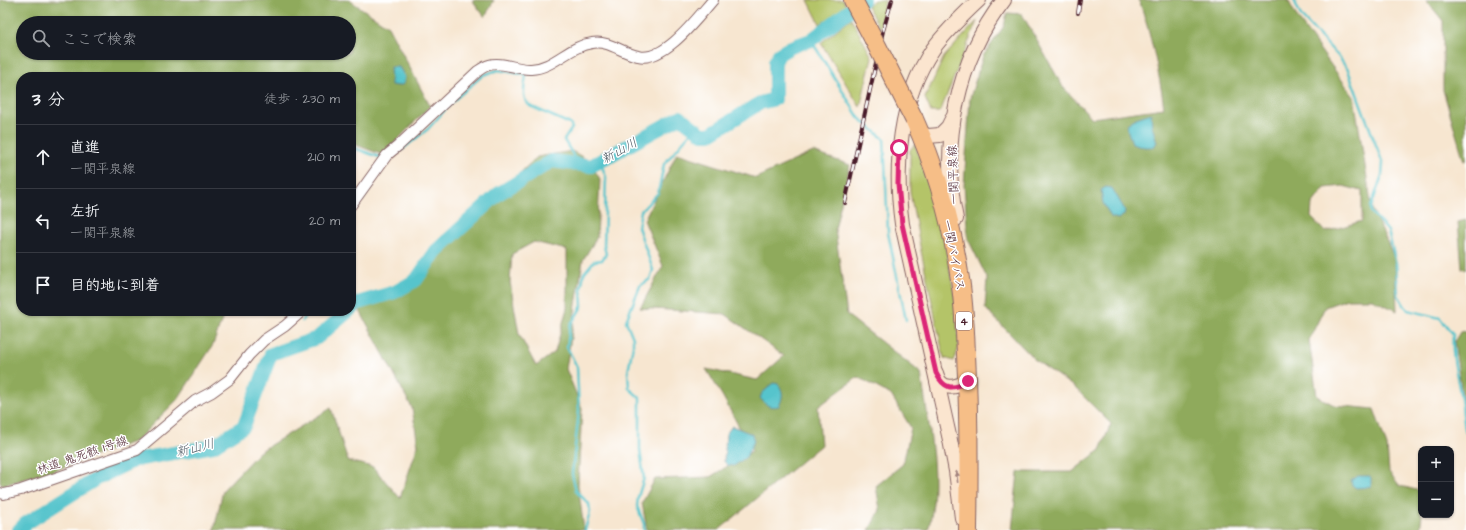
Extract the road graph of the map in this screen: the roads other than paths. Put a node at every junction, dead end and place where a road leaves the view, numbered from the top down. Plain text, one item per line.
1 (713, 0) edge
2 (853, 0) edge
3 (979, 0) edge
4 (1004, 0) edge
5 (954, 114) junction
6 (917, 126) junction
7 (356, 198) edge
8 (964, 308) junction
9 (296, 316) edge
10 (936, 373) junction
11 (968, 381) junction
12 (0, 493) edge
13 (963, 530) edge
14 (968, 530) edge

1 - 7 street
2 - 6 highway, 一関バイパス / 4, bridge
3 - 10 main road
4 - 5 main road, 一関平泉線
5 - 6 main road, 一関平泉線
5 - 8 main road, 一関平泉線
6 - 8 highway, 一関バイパス / 4
8 - 11 highway, 一関バイパス / 4
9 - 12 street, 林道 鬼死骸 1号線
10 - 11 main road
13 -> 10 main road
11 - 14 highway, 一関バイパス / 4

